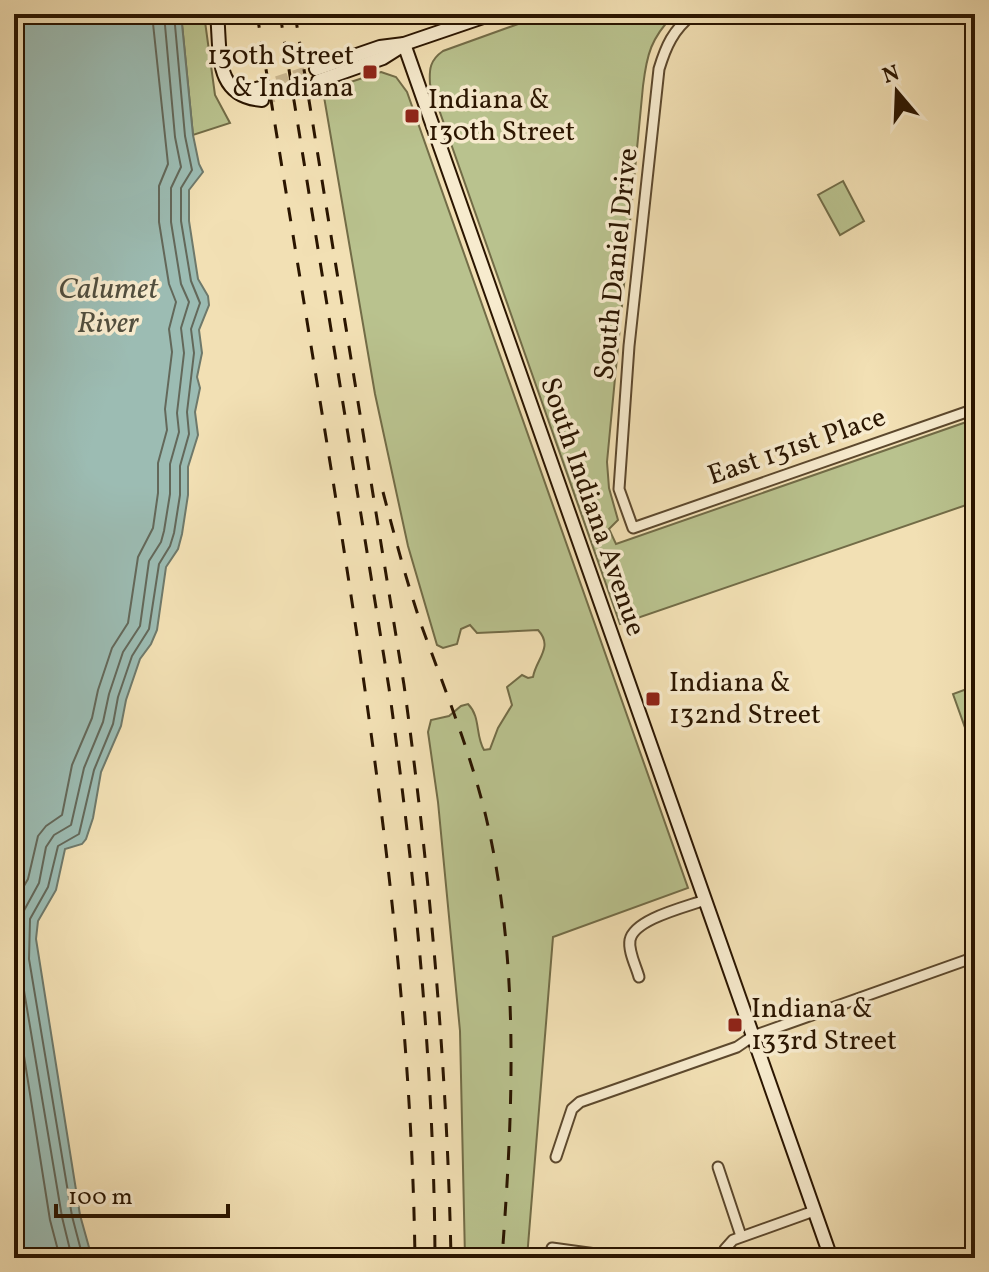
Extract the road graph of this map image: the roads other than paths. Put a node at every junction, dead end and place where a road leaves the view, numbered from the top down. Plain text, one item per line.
1 (217, 14) edge
2 (492, 14) edge
3 (693, 14) edge
4 (404, 44) junction
5 (317, 75) tunnel mouth
6 (261, 94) tunnel mouth
7 (975, 409) edge
8 (633, 528) joint
9 (705, 900) junction
10 (974, 961) edge
11 (639, 977) dead end
12 (753, 1036) junction
13 (556, 1157) dead end
14 (718, 1167) dead end
15 (814, 1211) junction
16 (741, 1236) junction
17 (552, 1248) dead end
18 (724, 1253) edge
19 (600, 1258) edge
20 (831, 1258) edge

1 - 6 main road
2 - 4 main road
3 - 8 street, South Daniel Drive
4 - 5 main road
4 - 9 main road, South Indiana Avenue
7 - 8 street, East 131st Place
9 - 11 street
9 - 12 main road, South Indiana Avenue
10 - 12 street
12 - 13 street
12 - 15 main road, South Indiana Avenue
14 - 16 street
15 - 16 street
15 - 20 main road, South Indiana Avenue
16 - 18 street
17 - 19 street

